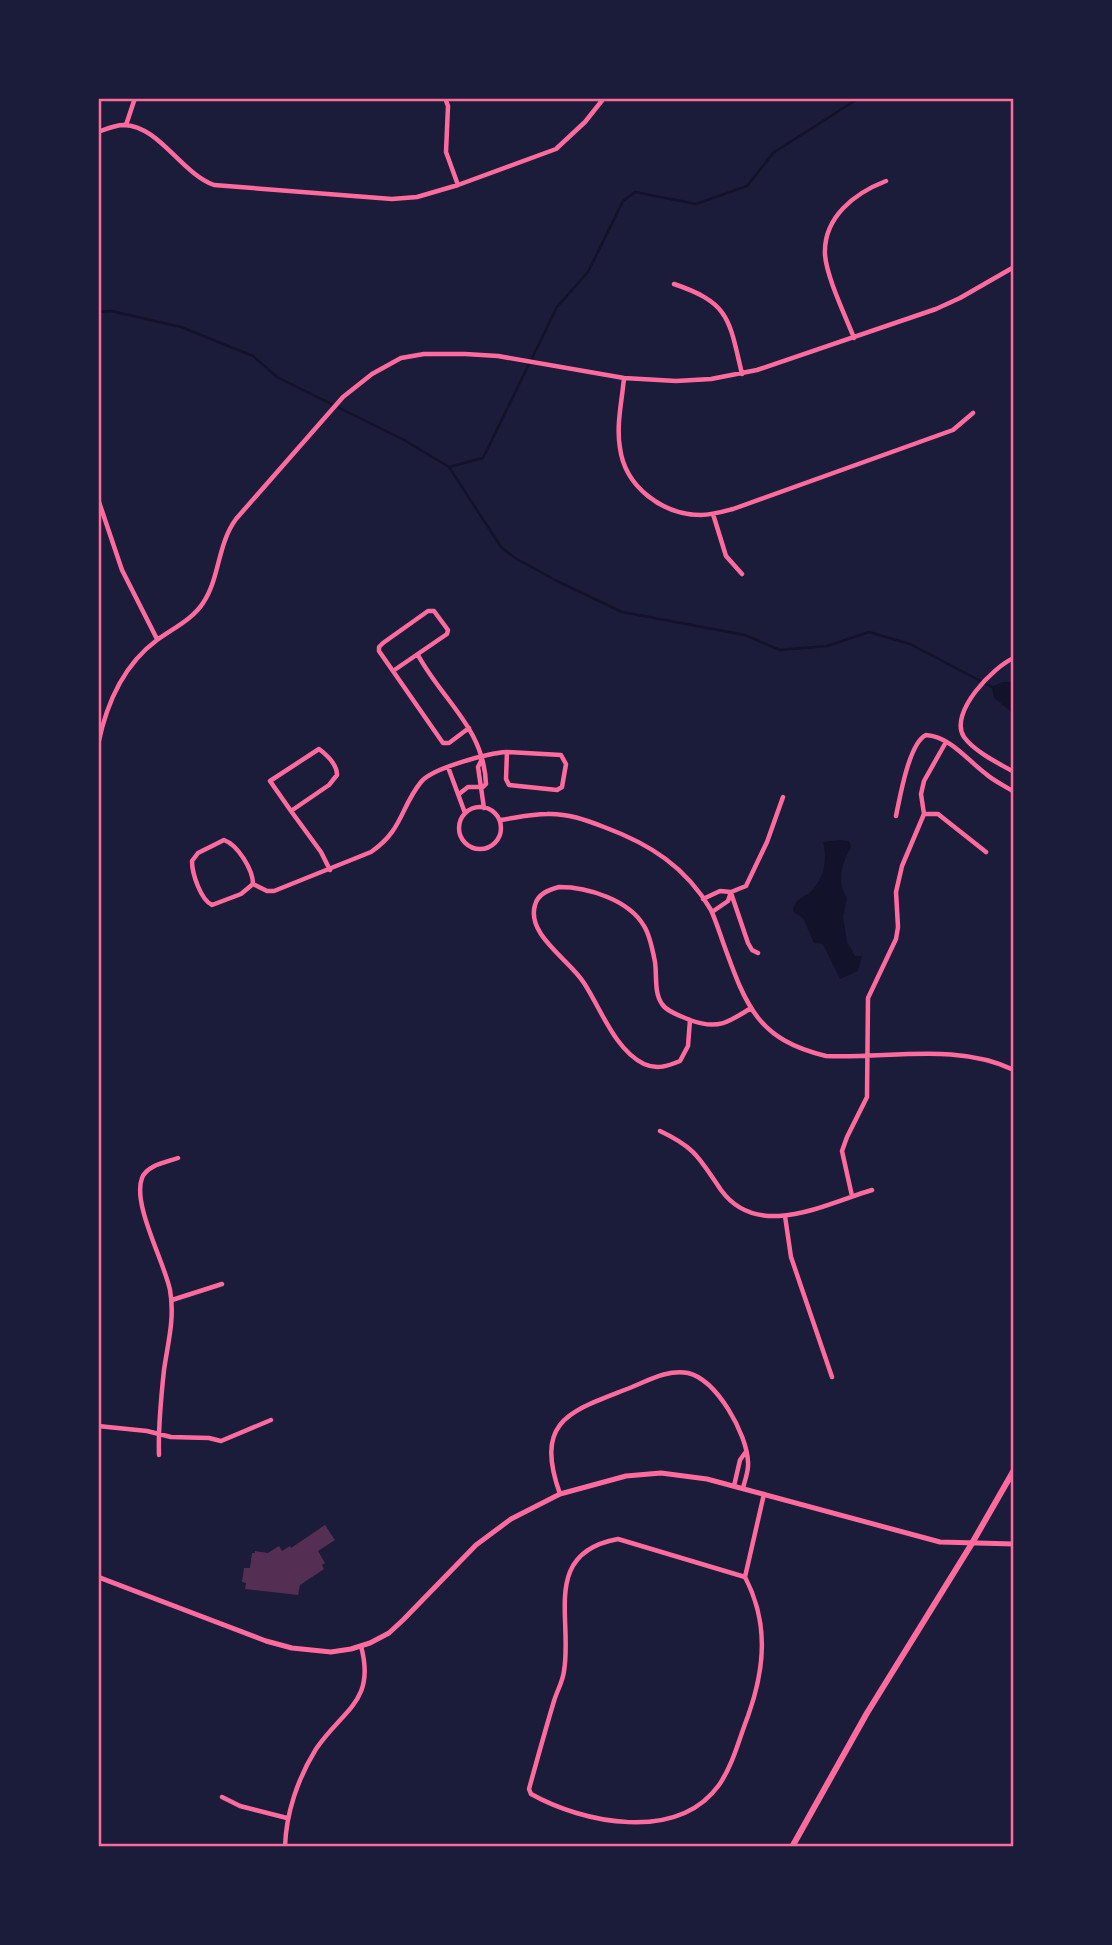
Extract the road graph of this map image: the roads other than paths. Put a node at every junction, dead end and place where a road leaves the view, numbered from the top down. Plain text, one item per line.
1 (135, 98) edge
2 (445, 98) edge
3 (604, 98) edge
4 (126, 125) junction
5 (98, 132) edge
6 (887, 181) dead end
7 (458, 185) junction
8 (1014, 267) edge
9 (674, 284) dead end
10 (854, 338) junction
11 (742, 374) junction
12 (624, 378) junction
13 (973, 413) dead end
14 (98, 499) edge
15 (713, 514) junction
16 (742, 574) dead end
17 (158, 639) junction
18 (418, 654) junction
19 (1014, 658) edge
20 (393, 671) junction
21 (469, 728) junction
22 (946, 741) junction
23 (98, 745) edge
24 (507, 752) junction
25 (482, 758) junction
26 (448, 767) junction
27 (1014, 772) edge
28 (483, 787) junction
29 (1014, 792) edge
30 (459, 794) junction
31 (783, 797) dead end
32 (484, 807) junction
33 (291, 811) junction
34 (465, 813) junction
35 (924, 814) junction
36 (896, 816) dead end
37 (500, 820) junction
38 (986, 852) dead end
39 (330, 870) junction
40 (253, 884) junction
41 (731, 892) junction
42 (703, 900) junction
43 (712, 912) junction
44 (758, 953) dead end
45 (751, 1008) junction
46 (690, 1020) junction
47 (867, 1055) junction
48 (1014, 1070) edge
49 (660, 1130) dead end
50 (178, 1158) dead end
51 (872, 1190) dead end
52 (852, 1196) junction
53 (785, 1216) junction
54 (222, 1284) dead end
55 (172, 1300) junction
56 (832, 1377) dead end
57 (271, 1420) dead end
58 (98, 1426) edge
59 (158, 1434) junction
60 (745, 1452) junction
61 (159, 1455) dead end
62 (1014, 1470) edge
63 (734, 1486) junction
64 (743, 1488) junction
65 (560, 1494) junction
66 (764, 1494) junction
67 (1014, 1544) edge
68 (971, 1545) junction
69 (98, 1577) edge
70 (745, 1577) junction
71 (361, 1646) junction
72 (222, 1797) dead end
73 (287, 1818) junction
74 (285, 1847) edge
75 (792, 1847) edge

1 - 4 street
2 - 7 street
3 - 7 street
4 - 5 street
4 - 7 street
6 - 10 street
8 - 10 street
9 - 11 street
10 - 11 street
11 - 12 street
12 - 15 street
12 - 17 street
13 - 15 street
14 - 17 street
15 - 16 street
17 - 23 street
18 - 20 street
18 - 20 street
18 - 21 street
19 - 27 street
20 - 21 street
21 - 25 street
22 - 29 street
22 - 35 street
22 - 36 street
24 - 24 street
24 - 25 street
25 - 26 street
25 - 28 street
26 - 30 street
26 - 39 street
28 - 30 street
28 - 32 street
30 - 34 street
31 - 41 street
32 - 34 street
32 - 37 street
33 - 33 street
33 - 39 street
34 - 37 street
35 - 38 street
35 - 47 street
37 - 42 street
39 - 40 street
40 - 40 street
41 - 42 street
41 - 43 street
41 - 44 street
42 - 43 street
43 - 45 street
45 - 46 street
45 - 47 street
46 - 46 street
47 - 48 street
47 - 52 street
49 - 53 street
50 - 55 street
51 - 52 street
52 - 53 street
53 - 56 street
54 - 55 street
55 - 59 street
57 - 59 street
58 - 59 street
59 - 61 street
60 - 63 street
60 - 64 street
60 - 65 street
62 - 68 main road
63 - 64 street
63 - 65 street
64 - 66 street
65 - 71 street
66 - 68 street
66 - 70 street
67 - 68 street
68 - 75 main road
69 - 71 street
70 - 70 street
71 - 73 street
72 - 73 street
73 - 74 street

